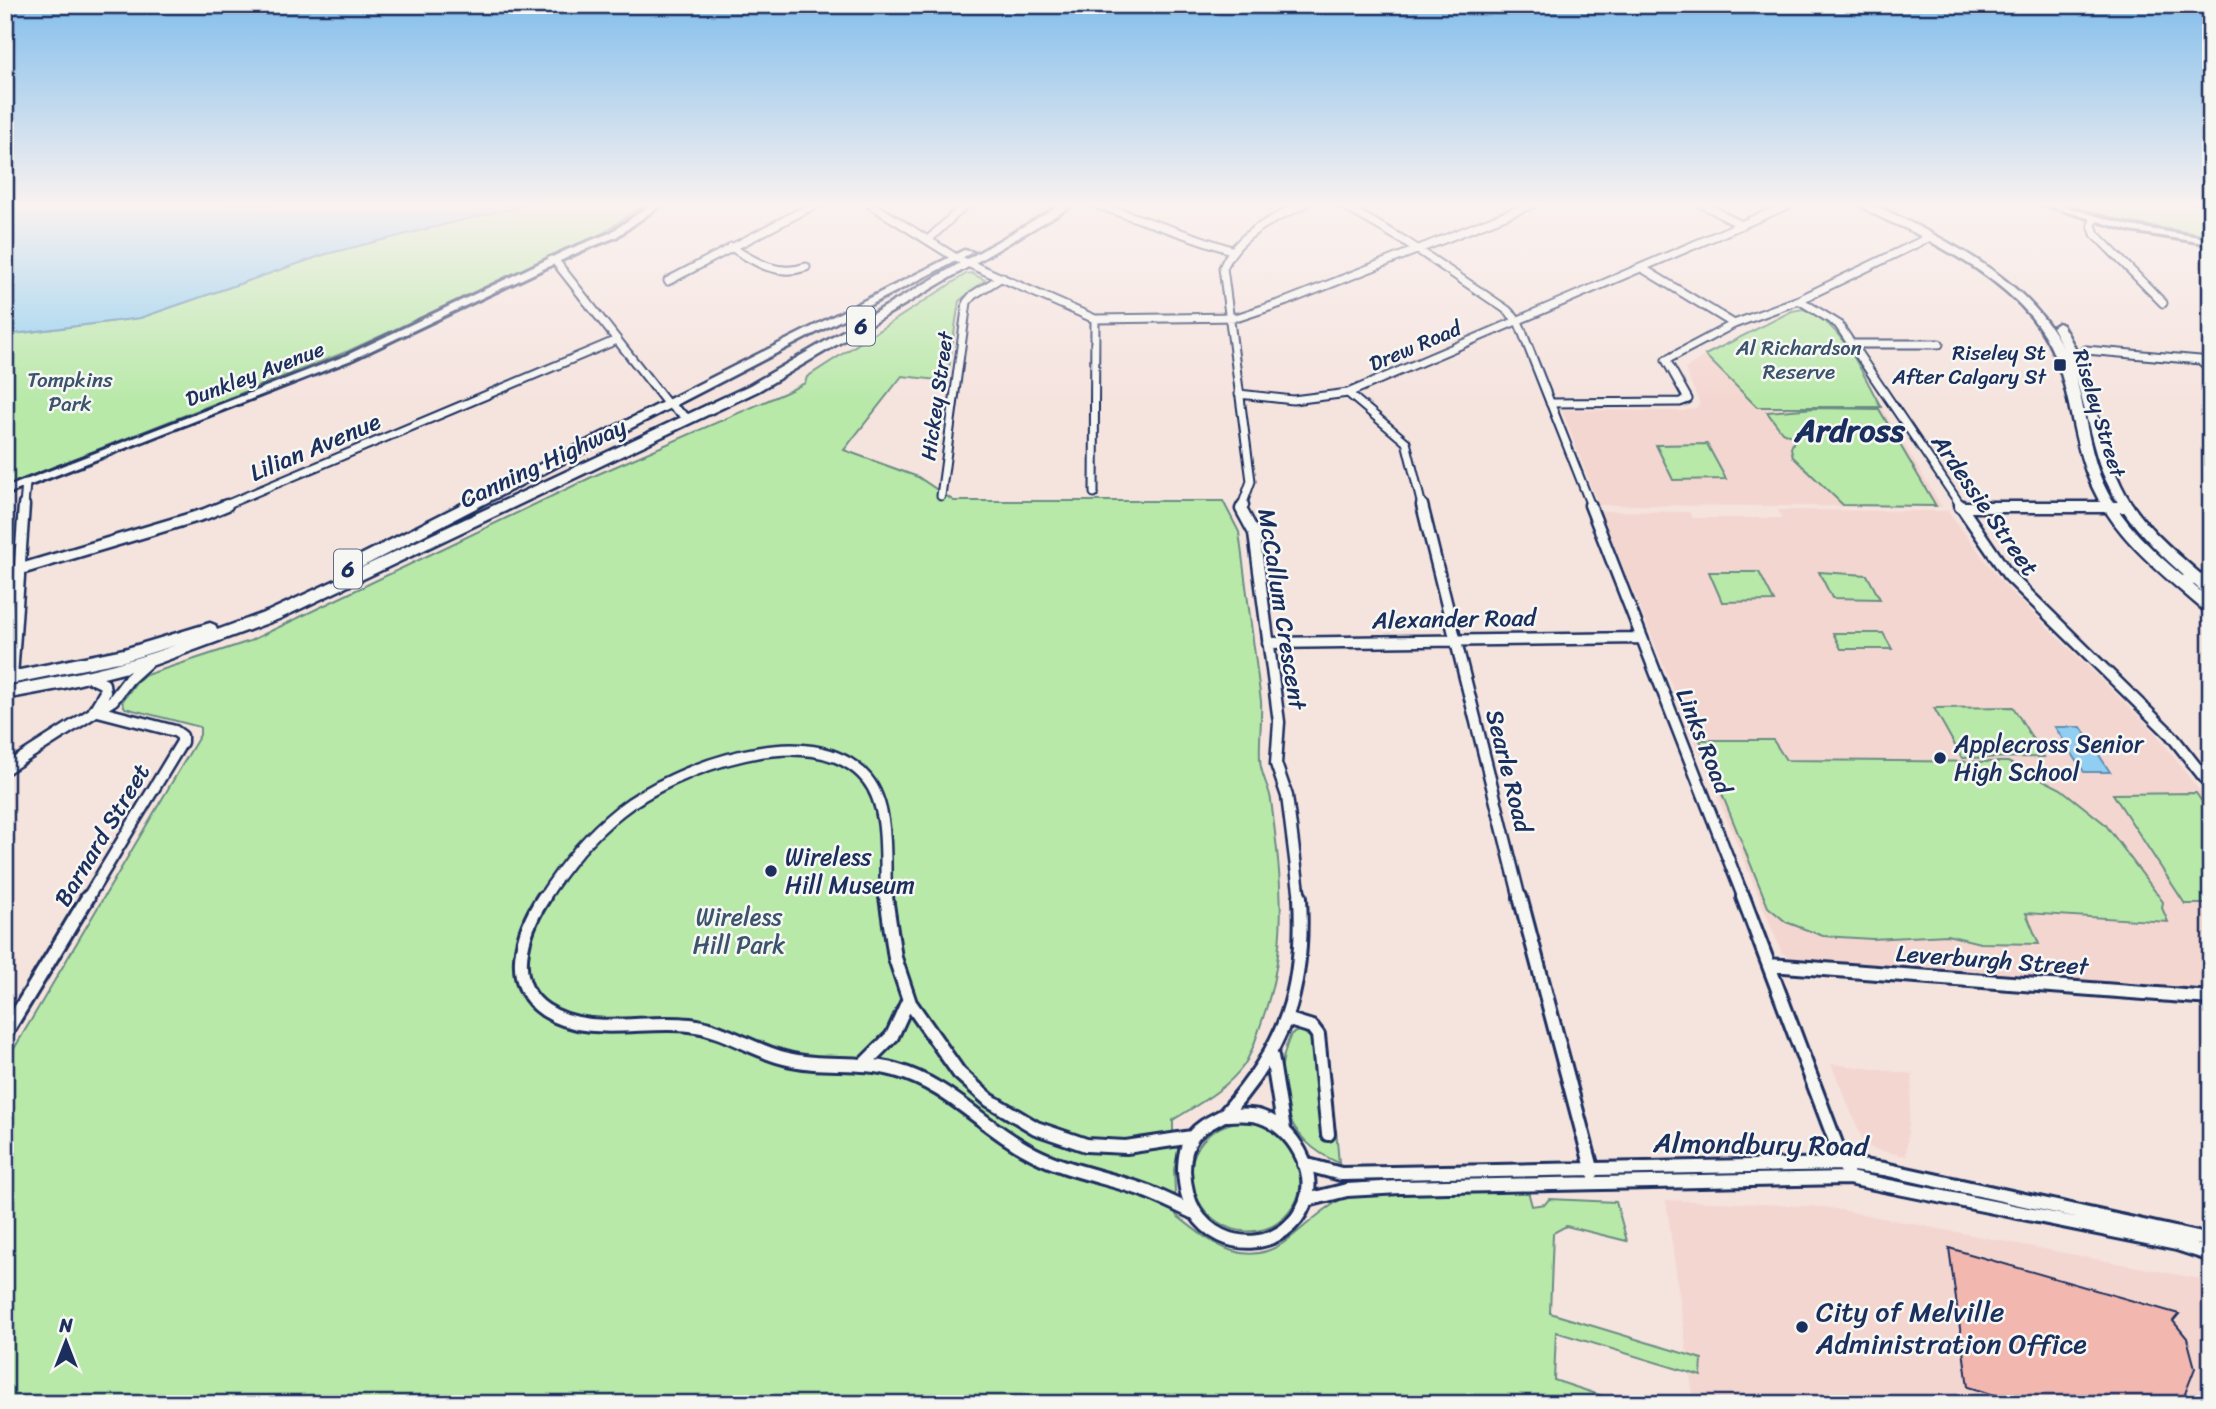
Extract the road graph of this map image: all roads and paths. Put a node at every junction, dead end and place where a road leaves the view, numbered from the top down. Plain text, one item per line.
1 (535, 270) edge
2 (560, 270) edge
3 (689, 270) edge
4 (943, 270) edge
5 (948, 270) edge
6 (987, 270) edge
7 (1223, 270) edge
8 (1367, 270) edge
9 (1447, 270) edge
10 (1638, 270) edge
11 (1645, 270) edge
12 (1862, 270) edge
13 (1985, 270) edge
14 (1998, 270) edge
15 (2130, 270) edge
16 (1002, 277) junction
17 (668, 281) dead end
18 (1799, 300) junction
19 (2162, 303) dead end
20 (1228, 317) junction
21 (1096, 319) junction
22 (1518, 321) junction
23 (1734, 324) junction
24 (617, 340) junction
25 (1852, 344) junction
26 (1939, 344) dead end
27 (2086, 350) joint
28 (2069, 353) junction
29 (2211, 369) edge
30 (1348, 393) junction
31 (1238, 394) junction
32 (1550, 403) junction
33 (670, 405) junction
34 (689, 419) junction
35 (26, 483) junction
36 (5, 492) edge
37 (1094, 493) dead end
38 (941, 496) dead end
39 (2110, 506) junction
40 (1960, 507) junction
41 (2127, 507) junction
42 (21, 569) junction
43 (2204, 579) edge
44 (2180, 581) junction
45 (2211, 592) edge
46 (2211, 608) edge
47 (1641, 638) junction
48 (1455, 639) junction
49 (1268, 643) junction
50 (151, 660) junction
51 (89, 677) junction
52 (9, 678) edge
53 (5, 693) edge
54 (94, 710) junction
55 (5, 769) edge
56 (2211, 786) edge
57 (1769, 965) junction
58 (2211, 998) edge
59 (908, 1001) junction
60 (1286, 1019) junction
61 (5, 1034) edge
62 (1272, 1056) junction
63 (864, 1064) junction
64 (1224, 1115) junction
65 (1284, 1130) junction
66 (1328, 1134) dead end
67 (1192, 1137) junction
68 (1304, 1164) junction
69 (1845, 1164) junction
70 (1592, 1169) junction
71 (1849, 1178) junction
72 (1596, 1182) junction
73 (1307, 1200) junction
74 (1192, 1212) junction
75 (2211, 1241) edge
76 (2211, 1255) edge

1 - 35 street, Dunkley Avenue
2 - 24 street
3 - 17 street
4 - 33 highway, Canning Highway / 6
5 - 34 highway, Canning Highway / 6
6 - 16 street
7 - 20 street, McCallum Crescent
8 - 20 street
9 - 22 street
10 - 22 street, Drew Road
11 - 23 street
12 - 18 street
13 - 28 highway, Riseley Street
14 - 28 highway, Riseley Street
15 - 19 street
16 - 21 street
16 - 38 street, Hickey Street
18 - 23 street
18 - 25 street, Ardessie Street
20 - 21 street
20 - 31 street, McCallum Crescent
21 - 37 street
22 - 30 street, Drew Road
22 - 32 street, Links Road
23 - 32 street
24 - 33 street
24 - 42 street, Lilian Avenue
25 - 26 street
25 - 40 street, Ardessie Street
27 - 28 highway
27 - 29 street
28 - 39 highway, Riseley Street
28 - 41 highway, Riseley Street
30 - 31 street, Drew Road
30 - 48 street, Searle Road
31 - 49 street, McCallum Crescent
32 - 47 street, Links Road
33 - 34 street
33 - 52 highway, Canning Highway / 6
34 - 50 highway, Canning Highway / 6
35 - 36 street, Dunkley Avenue
35 - 42 street
39 - 40 street
39 - 41 street
39 - 44 highway, Riseley Street
40 - 56 street, Ardessie Street
41 - 43 highway, Riseley Street
42 - 52 street
43 - 44 street
43 - 45 highway, Riseley Street
44 - 46 highway, Riseley Street
47 - 48 street, Alexander Road
47 - 57 street, Links Road
48 - 49 street, Alexander Road
48 - 70 street, Searle Road
49 - 60 street, McCallum Crescent
50 - 51 highway, Canning Highway / 6
50 - 54 street
51 - 53 highway, Canning Highway / 6
51 - 54 street
54 - 55 street
54 - 61 street, Barnard Street
57 - 58 street, Leverburgh Street
57 - 69 street, Links Road
59 - 63 street
59 - 63 street
59 - 67 street
60 - 62 street, McCallum Crescent
60 - 66 street
62 - 64 street, McCallum Crescent
62 - 65 street, McCallum Crescent
63 - 74 street
64 - 65 street
64 - 67 street
65 - 68 street
67 - 74 street
68 - 70 street, Almondbury Road
68 - 73 street
69 - 70 street, Almondbury Road
69 - 71 street, Links Road
69 - 75 street, Almondbury Road
70 - 72 street, Searle Road
71 - 72 street, Almondbury Road
71 - 76 street, Almondbury Road
72 - 73 street, Almondbury Road
73 - 74 street

